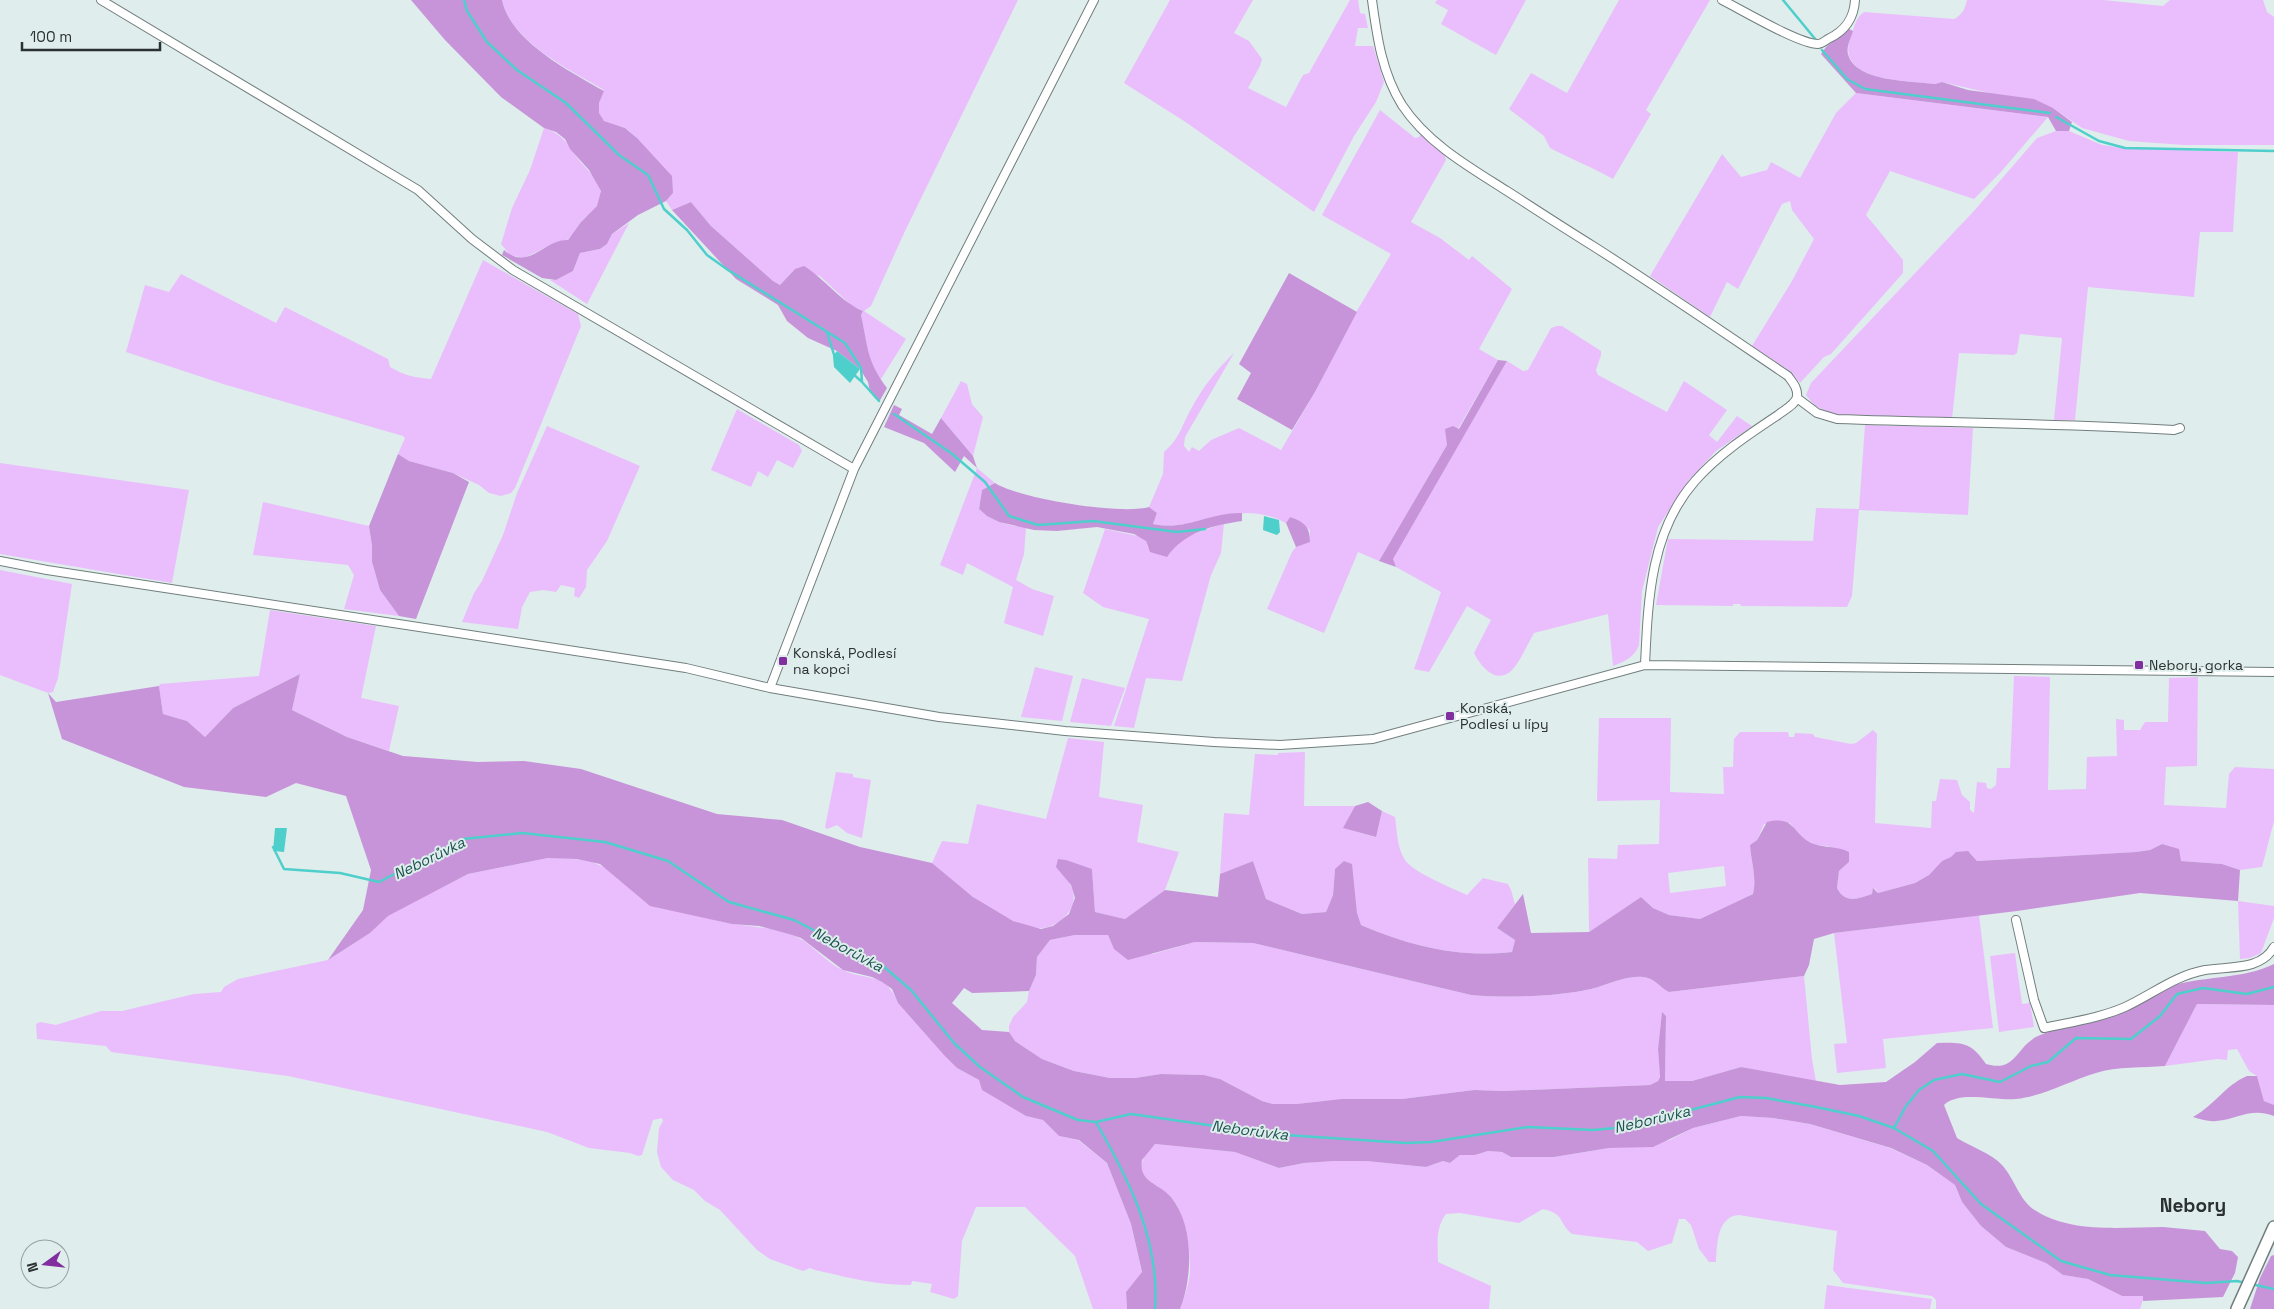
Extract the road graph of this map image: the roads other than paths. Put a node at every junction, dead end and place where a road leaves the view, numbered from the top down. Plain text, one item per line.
1 (102, 0) edge
2 (1094, 0) edge
3 (1372, 0) edge
4 (1722, 0) edge
5 (1855, 0) edge
6 (1796, 398) junction
7 (2180, 428) dead end
8 (854, 469) junction
9 (0, 561) edge
10 (1645, 665) junction
11 (2274, 672) edge
12 (770, 688) junction
13 (2016, 920) dead end
14 (2274, 947) edge
15 (2274, 1227) edge
16 (2237, 1309) edge

1 - 8 street
2 - 8 street
3 - 6 street
4 - 5 street
6 - 7 street
6 - 10 street
8 - 12 street
9 - 12 street
10 - 11 street
10 - 12 street
13 - 14 street
15 - 16 main road

